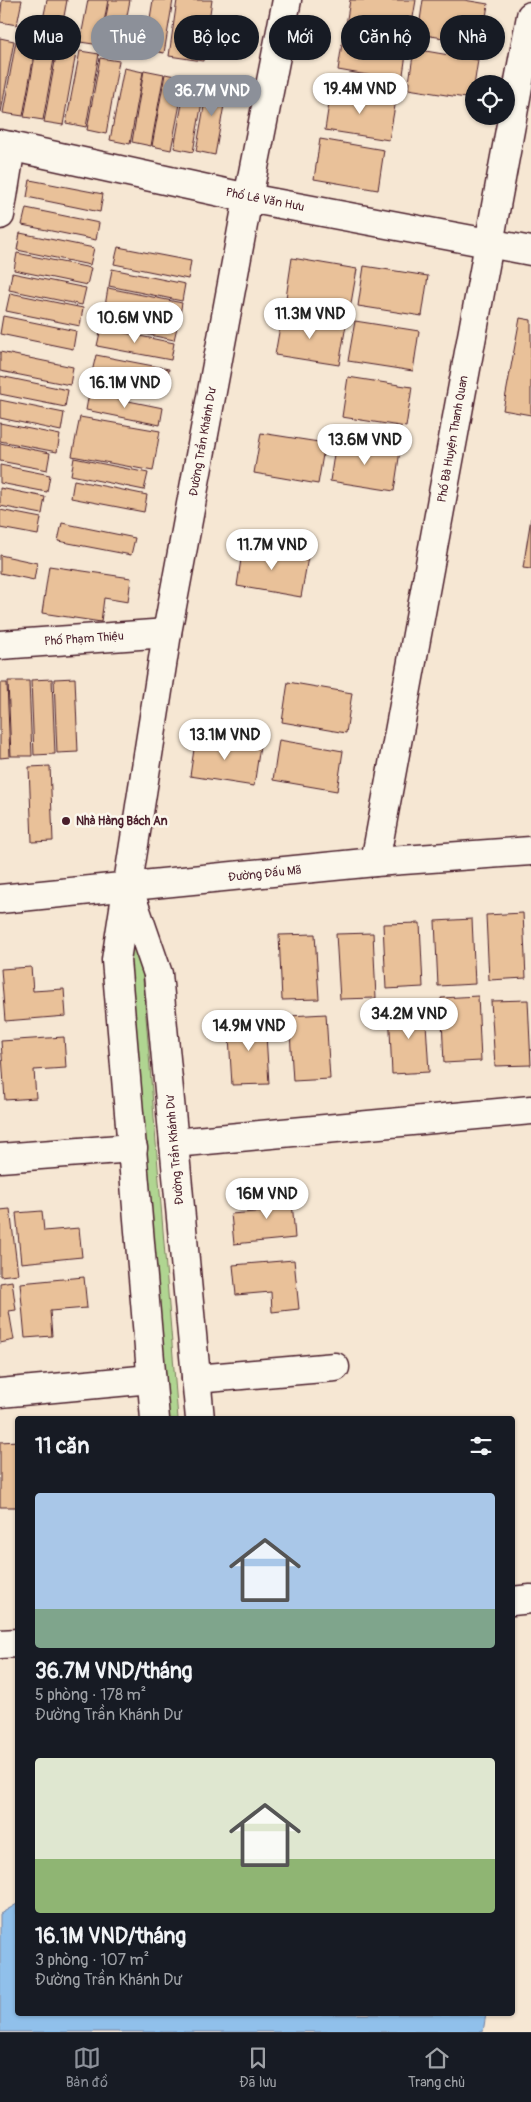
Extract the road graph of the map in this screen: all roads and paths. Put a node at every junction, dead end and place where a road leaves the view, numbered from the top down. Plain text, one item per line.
1 (288, 0) edge
2 (531, 16) edge
3 (6, 145) edge
4 (248, 198) junction
5 (0, 215) edge
6 (489, 243) junction
7 (531, 251) edge
8 (167, 633) junction
9 (0, 645) edge
10 (531, 851) edge
11 (375, 862) junction
12 (128, 886) junction
13 (0, 899) edge
14 (531, 1110) edge
15 (174, 1143) junction
16 (133, 1148) junction
17 (0, 1158) edge
18 (335, 1367) dead end
19 (196, 1379) junction
20 (151, 1380) junction
21 (0, 1393) edge
22 (155, 1416) edge
23 (200, 1416) edge
24 (531, 1599) edge
25 (515, 1601) edge
26 (15, 1643) edge
27 (0, 1644) edge

1 - 4 street, Đường Trần Khánh Dư
2 - 6 street, Phố Bà Huyện Thanh Quan
3 - 4 street, Phố Lê Văn Hưu
3 - 5 street
4 - 6 street, Phố Lê Văn Hưu
4 - 8 street, Đường Trần Khánh Dư
6 - 7 street, Phố Lê Văn Hưu
6 - 11 street, Phố Bà Huyện Thanh Quan
8 - 9 street, Phố Phạm Thiệu
8 - 12 street, Đường Trần Khánh Dư
10 - 11 street, Đường Đấu Mã
11 - 12 street, Đường Đấu Mã
12 - 13 street, Đường Đấu Mã
12 - 15 street, Đường Trần Khánh Dư
12 - 16 street, Đường Trần Khánh Dư
14 - 15 street
15 - 19 street, Đường Trần Khánh Dư
16 - 17 street
16 - 20 street, Đường Trần Khánh Dư
18 - 19 street
19 - 23 street, Đường Trần Khánh Dư
20 - 21 street
20 - 22 street, Đường Trần Khánh Dư
24 - 25 street
26 - 27 street

